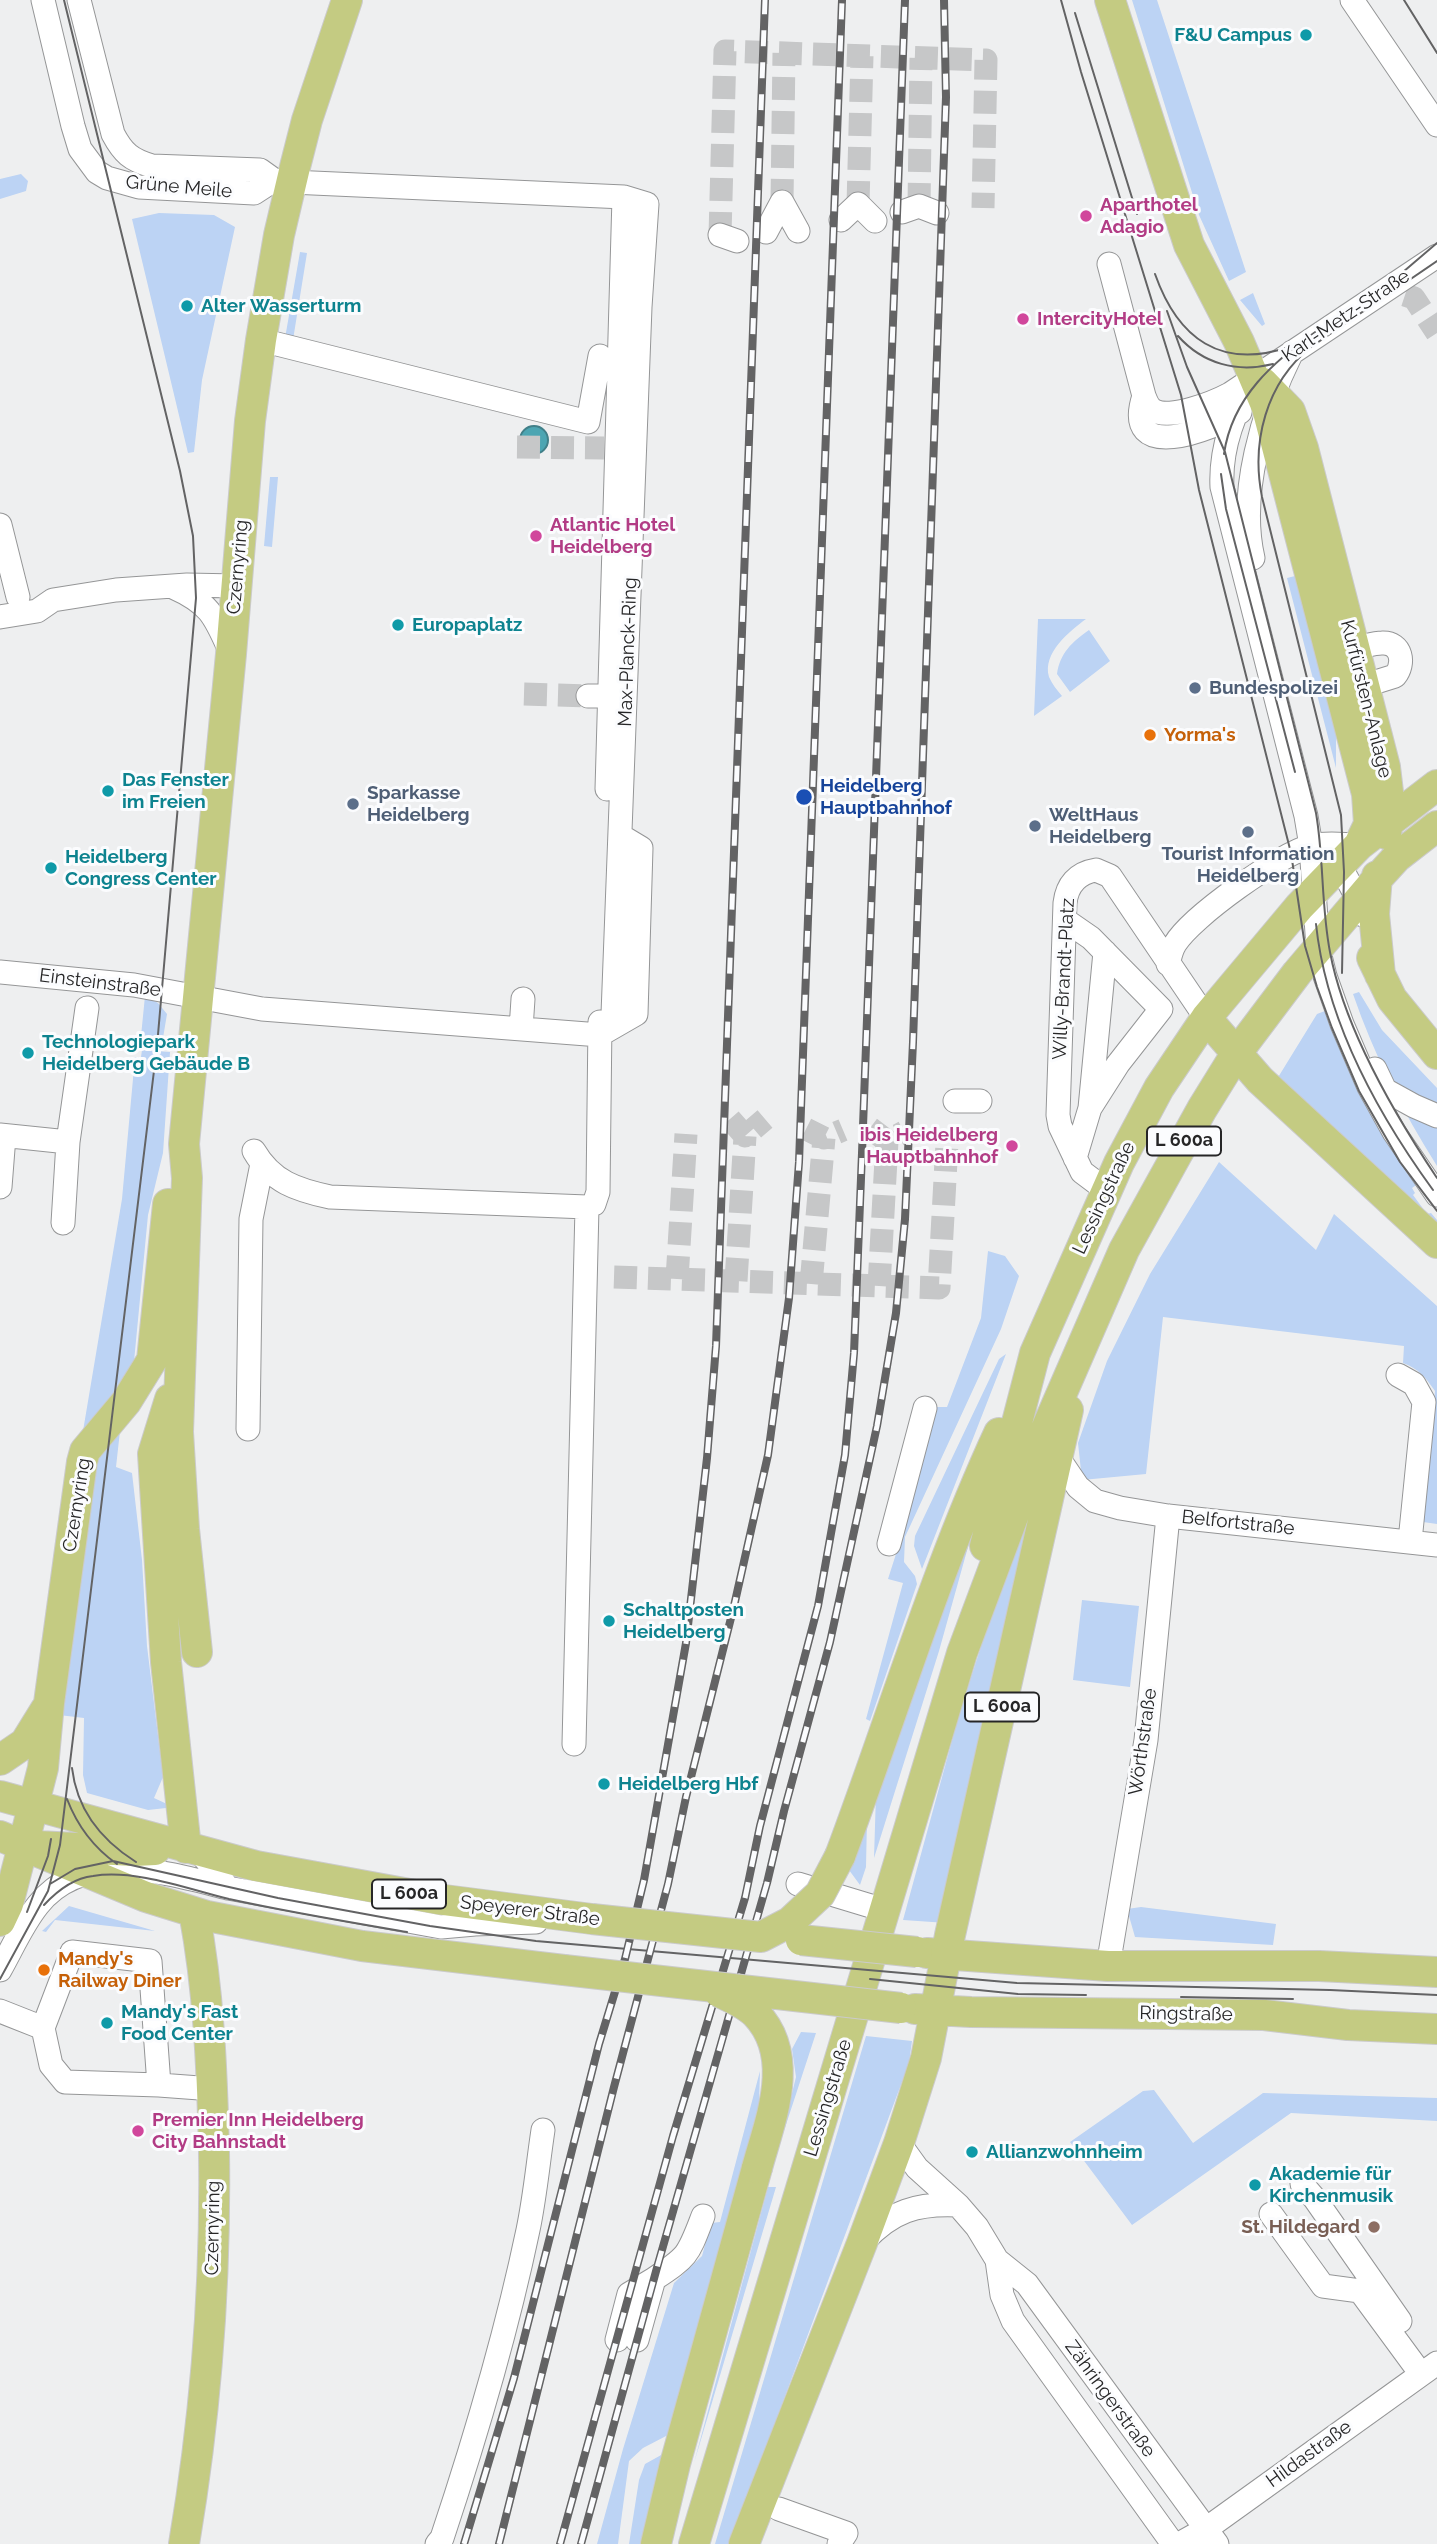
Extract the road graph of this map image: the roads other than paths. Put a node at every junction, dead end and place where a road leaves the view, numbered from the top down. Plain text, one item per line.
1 (43, 0) edge
2 (79, 0) edge
3 (347, 0) edge
4 (1110, 0) edge
5 (1352, 0) edge
6 (1437, 125) edge
7 (282, 181) junction
8 (624, 197) junction
9 (902, 212) dead end
10 (937, 214) dead end
11 (841, 220) dead end
12 (875, 221) dead end
13 (799, 231) dead end
14 (766, 232) dead end
15 (1437, 256) edge
16 (1109, 264) dead end
17 (1437, 274) edge
18 (261, 340) junction
19 (600, 356) dead end
20 (1254, 409) junction
21 (0, 525) edge
22 (171, 586) junction
23 (237, 586) junction
24 (9, 598) edge
25 (53, 600) junction
26 (0, 617) edge
27 (1354, 648) junction
28 (231, 654) junction
29 (1363, 686) junction
30 (1385, 767) junction
31 (1437, 783) edge
32 (1389, 820) junction
33 (1437, 826) edge
34 (1337, 874) junction
35 (1065, 920) junction
36 (1320, 946) junction
37 (1105, 952) junction
38 (1168, 964) junction
39 (0, 972) edge
40 (1380, 975) junction
41 (199, 997) junction
42 (523, 999) dead end
43 (87, 1008) dead end
44 (1206, 1018) junction
45 (521, 1029) junction
46 (600, 1035) junction
47 (1236, 1054) junction
48 (1437, 1054) edge
49 (955, 1101) dead end
50 (980, 1101) dead end
51 (1090, 1108) junction
52 (1437, 1116) edge
53 (2, 1136) edge
54 (68, 1142) junction
55 (184, 1144) junction
56 (1075, 1158) junction
57 (0, 1188) edge
58 (1106, 1190) junction
59 (1437, 1195) edge
60 (587, 1207) junction
61 (63, 1223) dead end
62 (1129, 1240) junction
63 (1437, 1243) edge
64 (1081, 1349) junction
65 (1035, 1353) junction
66 (180, 1368) junction
67 (1398, 1375) dead end
68 (925, 1408) dead end
69 (248, 1429) dead end
70 (1059, 1459) junction
71 (1168, 1516) junction
72 (1410, 1541) junction
73 (889, 1544) dead end
74 (1437, 1545) edge
75 (197, 1652) dead end
76 (962, 1653) junction
77 (49, 1703) junction
78 (575, 1744) dead end
79 (0, 1760) edge
80 (0, 1796) edge
81 (34, 1805) junction
82 (11, 1841) edge
83 (193, 1850) junction
84 (85, 1872) junction
85 (798, 1884) dead end
86 (228, 1888) junction
87 (884, 1910) junction
88 (201, 1914) junction
89 (592, 1919) junction
90 (0, 1921) edge
91 (761, 1937) junction
92 (946, 1955) junction
93 (1108, 1966) junction
94 (0, 1970) edge
95 (1437, 1972) edge
96 (703, 1985) junction
97 (0, 2011) edge
98 (935, 2011) junction
99 (43, 2028) junction
100 (1437, 2029) edge
101 (159, 2085) junction
102 (213, 2089) junction
103 (543, 2130) dead end
104 (899, 2143) junction
105 (1302, 2184) dead end
106 (958, 2205) junction
107 (1270, 2214) dead end
108 (703, 2216) dead end
109 (862, 2243) junction
110 (997, 2260) junction
111 (627, 2340) dead end
112 (1430, 2368) edge
113 (779, 2509) dead end
114 (1211, 2536) edge
115 (184, 2544) edge
116 (437, 2544) edge
117 (656, 2544) edge
118 (695, 2544) edge
119 (744, 2544) edge
120 (839, 2544) edge
121 (1173, 2544) edge
122 (1180, 2544) edge

1 - 7 street, Grüne Meile
2 - 7 street, Grüne Meile
3 - 7 main road, Czernyring
4 - 20 main road, Kurfürsten-Anlage
5 - 6 street
7 - 8 street
7 - 18 main road, Czernyring
8 - 46 street, Max-Planck-Ring
8 - 46 street, Max-Planck-Ring
9 - 10 street
11 - 12 street
13 - 14 street
15 - 20 street, Karl-Metz-Straße
16 - 20 street
17 - 20 street
18 - 19 street
18 - 23 main road, Czernyring
20 - 27 main road, Kurfürsten-Anlage
20 - 34 street
20 - 34 main road, Kurfürsten-Anlage
20 - 34 street
21 - 24 street
22 - 23 street
22 - 25 street
22 - 28 street
23 - 28 main road, Czernyring
24 - 25 street
25 - 26 street
27 - 29 main road, Kurfürsten-Anlage
27 - 29 street
28 - 41 main road, Czernyring
29 - 30 main road, Kurfürsten-Anlage
30 - 31 main road
30 - 32 main road, Kurfürsten-Anlage
31 - 32 main road
32 - 34 main road, Kurfürsten-Anlage
33 - 34 main road, L 600a
34 - 36 main road, Lessingstraße / L 600a
34 - 36 street
34 - 38 street
34 - 40 main road
34 - 40 main road, Kurfürsten-Anlage
34 - 44 main road, Lessingstraße / L 600a
35 - 37 street
35 - 38 street, Willy-Brandt-Platz
35 - 56 street, Willy-Brandt-Platz
36 - 47 main road, Lessingstraße / L 600a
36 - 52 street
36 - 59 street
37 - 51 street
37 - 51 street
38 - 44 street, Willy-Brandt-Platz
39 - 41 street, Einsteinstraße
40 - 48 main road
41 - 45 street
41 - 55 main road, Czernyring
42 - 45 street
43 - 54 street
44 - 47 main road
44 - 58 main road, Lessingstraße / L 600a
45 - 46 street
46 - 60 street
47 - 62 main road, Lessingstraße / L 600a
47 - 63 main road
49 - 50 street
51 - 56 street
53 - 54 street
53 - 57 street
54 - 61 street
55 - 66 main road, Czernyring
55 - 77 main road, Czernyring
56 - 58 street, Willy-Brandt-Platz
58 - 62 main road
58 - 65 main road, Lessingstraße / L 600a
60 - 69 street
60 - 78 street
62 - 64 main road, Lessingstraße / L 600a
64 - 70 main road, L 600a
64 - 76 main road, Lessingstraße
65 - 76 main road, Lessingstraße
65 - 91 main road, L 600a, bridge
66 - 75 main road, Czernyring
66 - 83 main road, Czernyring
67 - 72 street
68 - 73 street
70 - 71 street, Belfortstraße
70 - 92 main road, L 600a
71 - 72 street, Belfortstraße
71 - 93 street, Wörthstraße
72 - 74 street, Belfortstraße
76 - 87 main road, Lessingstraße
77 - 79 main road
77 - 81 main road, Czernyring
80 - 81 main road, Speyerer Straße / L 600a
81 - 82 main road, Czernyring
81 - 83 main road, Speyerer Straße / L 600a
82 - 83 main road
82 - 84 main road
82 - 90 main road, Czernyring
83 - 86 street
83 - 89 main road, Speyerer Straße / L 600a
84 - 86 street
84 - 88 main road
84 - 94 street
85 - 87 street
86 - 89 street
87 - 118 main road, Lessingstraße
88 - 96 main road, bridge
88 - 102 main road, Czernyring
89 - 91 main road, Speyerer Straße / L 600a, bridge
91 - 92 main road, Speyerer Straße / L 600a, bridge
92 - 93 main road
92 - 98 main road
93 - 95 main road
96 - 98 main road, bridge
96 - 117 main road, bridge
97 - 99 street
98 - 100 main road, Ringstraße
98 - 104 main road
99 - 101 street
99 - 101 street
101 - 102 street
102 - 115 main road, Czernyring
103 - 116 street
104 - 106 street, Zähringerstraße
104 - 109 main road
105 - 112 street
106 - 109 street
106 - 110 street, Zähringerstraße
107 - 112 street
108 - 111 street
109 - 119 main road
110 - 114 street, Zähringerstraße
110 - 121 street, Zähringerstraße
112 - 114 street, Hildastraße
113 - 120 street
114 - 122 street, Hildastraße

